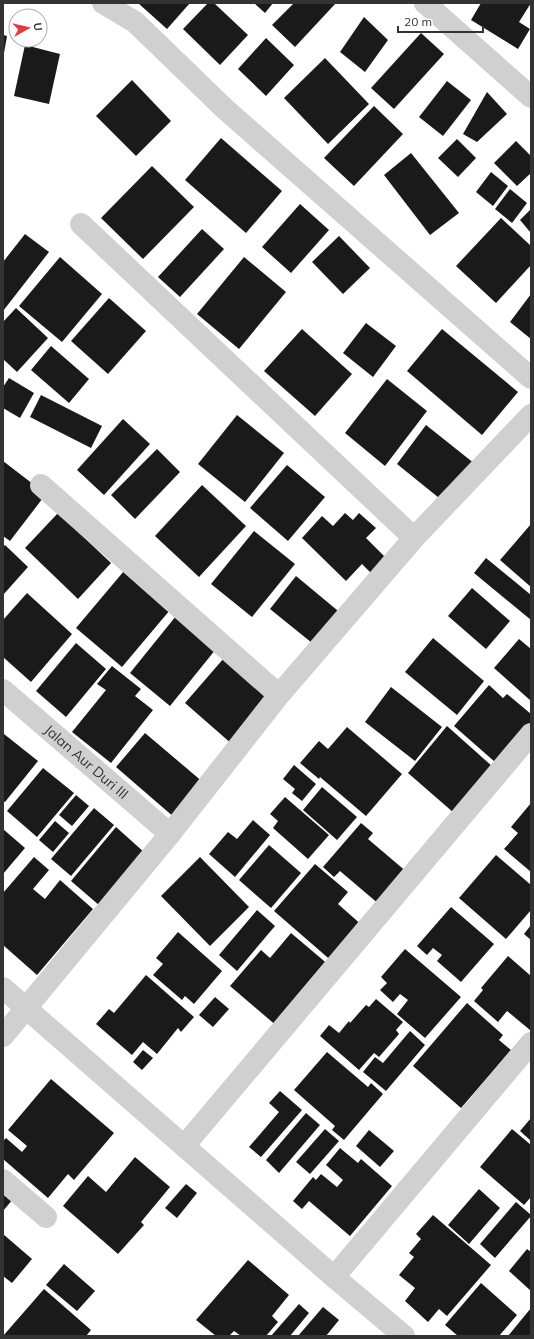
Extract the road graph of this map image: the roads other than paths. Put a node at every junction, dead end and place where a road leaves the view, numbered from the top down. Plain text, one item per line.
1 (103, 3) edge
2 (425, 3) edge
3 (528, 88) edge
4 (81, 224) dead end
5 (531, 378) edge
6 (531, 415) edge
7 (40, 485) dead end
8 (414, 538) junction
9 (3, 690) edge
10 (279, 695) junction
11 (531, 734) edge
12 (170, 834) junction
13 (3, 988) edge
14 (26, 1008) junction
15 (3, 1036) edge
16 (531, 1043) edge
17 (184, 1146) junction
18 (3, 1180) edge
19 (46, 1217) dead end
20 (334, 1277) junction
21 (392, 1332) edge

1 - 5 street
2 - 3 street
4 - 8 street
6 - 8 street
7 - 10 street
8 - 10 street
9 - 12 street, Jalan Aur Duri III
10 - 12 street
11 - 17 street
12 - 14 street
13 - 14 street
14 - 15 street
14 - 17 street
16 - 20 street
17 - 20 street
18 - 19 street
20 - 21 street

